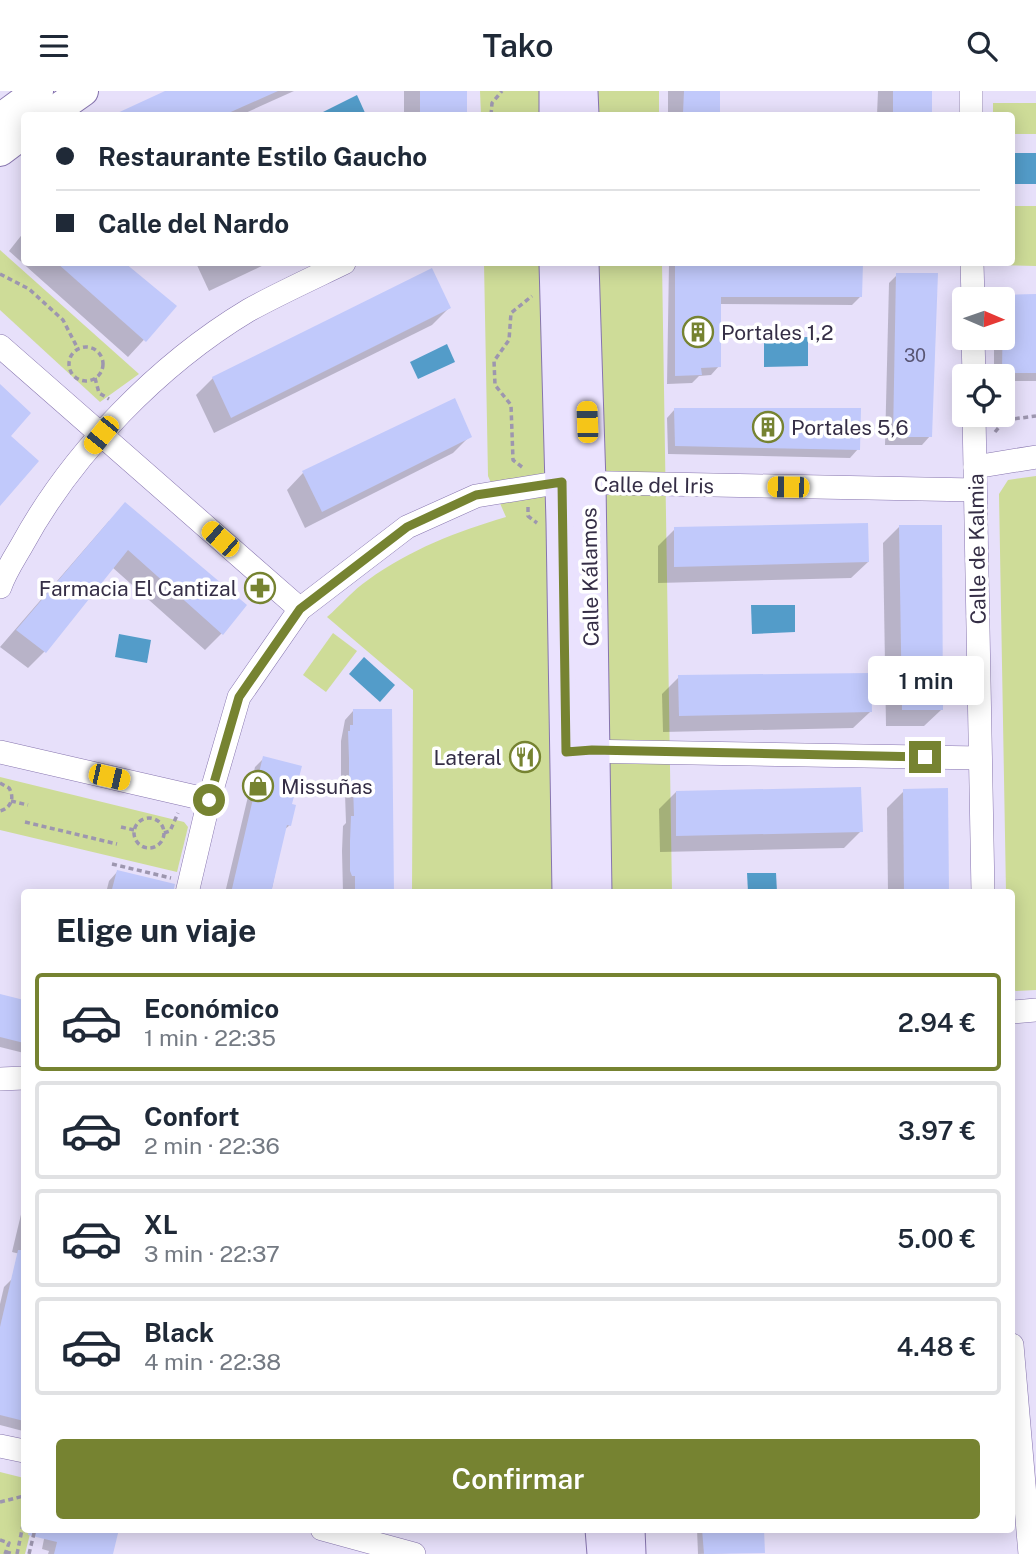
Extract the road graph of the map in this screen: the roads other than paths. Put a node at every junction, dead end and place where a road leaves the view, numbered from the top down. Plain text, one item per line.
1 (38, 91) edge
2 (83, 91) edge
3 (556, 91) edge
4 (581, 91) edge
5 (971, 91) edge
6 (53, 112) edge
7 (556, 112) edge
8 (582, 112) edge
9 (971, 112) edge
10 (0, 119) edge
11 (21, 135) edge
12 (0, 151) edge
13 (338, 266) edge
14 (582, 266) edge
15 (972, 266) edge
16 (545, 274) edge
17 (973, 287) edge
18 (0, 345) edge
19 (974, 427) edge
20 (101, 435) junction
21 (1036, 457) edge
22 (975, 469) junction
23 (575, 483) junction
24 (0, 587) edge
25 (300, 609) junction
26 (579, 751) junction
27 (0, 752) edge
28 (980, 758) junction
29 (209, 800) junction
30 (188, 888) edge
31 (569, 889) edge
32 (595, 889) edge
33 (983, 889) edge
34 (1036, 1010) edge
35 (1015, 1012) edge
36 (21, 1078) edge
37 (0, 1079) edge
38 (1015, 1360) edge
39 (1028, 1425) edge
40 (0, 1446) edge
41 (21, 1450) edge
42 (336, 1533) edge
43 (602, 1533) edge
44 (628, 1533) edge
45 (414, 1554) edge
46 (604, 1554) edge
47 (629, 1554) edge
48 (1030, 1554) edge

1 - 10 street
2 - 6 street
3 - 7 main road
4 - 8 main road
5 - 9 street
11 - 12 street
13 - 20 street
14 - 23 main road, Calle Kálamos
15 - 17 street
16 - 23 main road, Calle Kálamos
18 - 20 street
19 - 22 street, Calle de Kalmia
20 - 24 street
20 - 25 street
21 - 22 street, Calle del Iris
22 - 23 street, Calle del Iris
22 - 28 street, Calle de Kalmia
23 - 25 street, Calle del Iris
23 - 26 main road, Calle Kálamos
25 - 29 street, Calle del Iris
26 - 28 street
26 - 31 main road, Calle Kálamos
26 - 32 main road, Calle Kálamos
27 - 29 street
28 - 33 street, Calle de Kalmia
29 - 30 street, Calle del Iris
34 - 35 street
36 - 37 street
38 - 39 street
39 - 48 street
40 - 41 street
42 - 45 street
43 - 46 main road
44 - 47 main road

